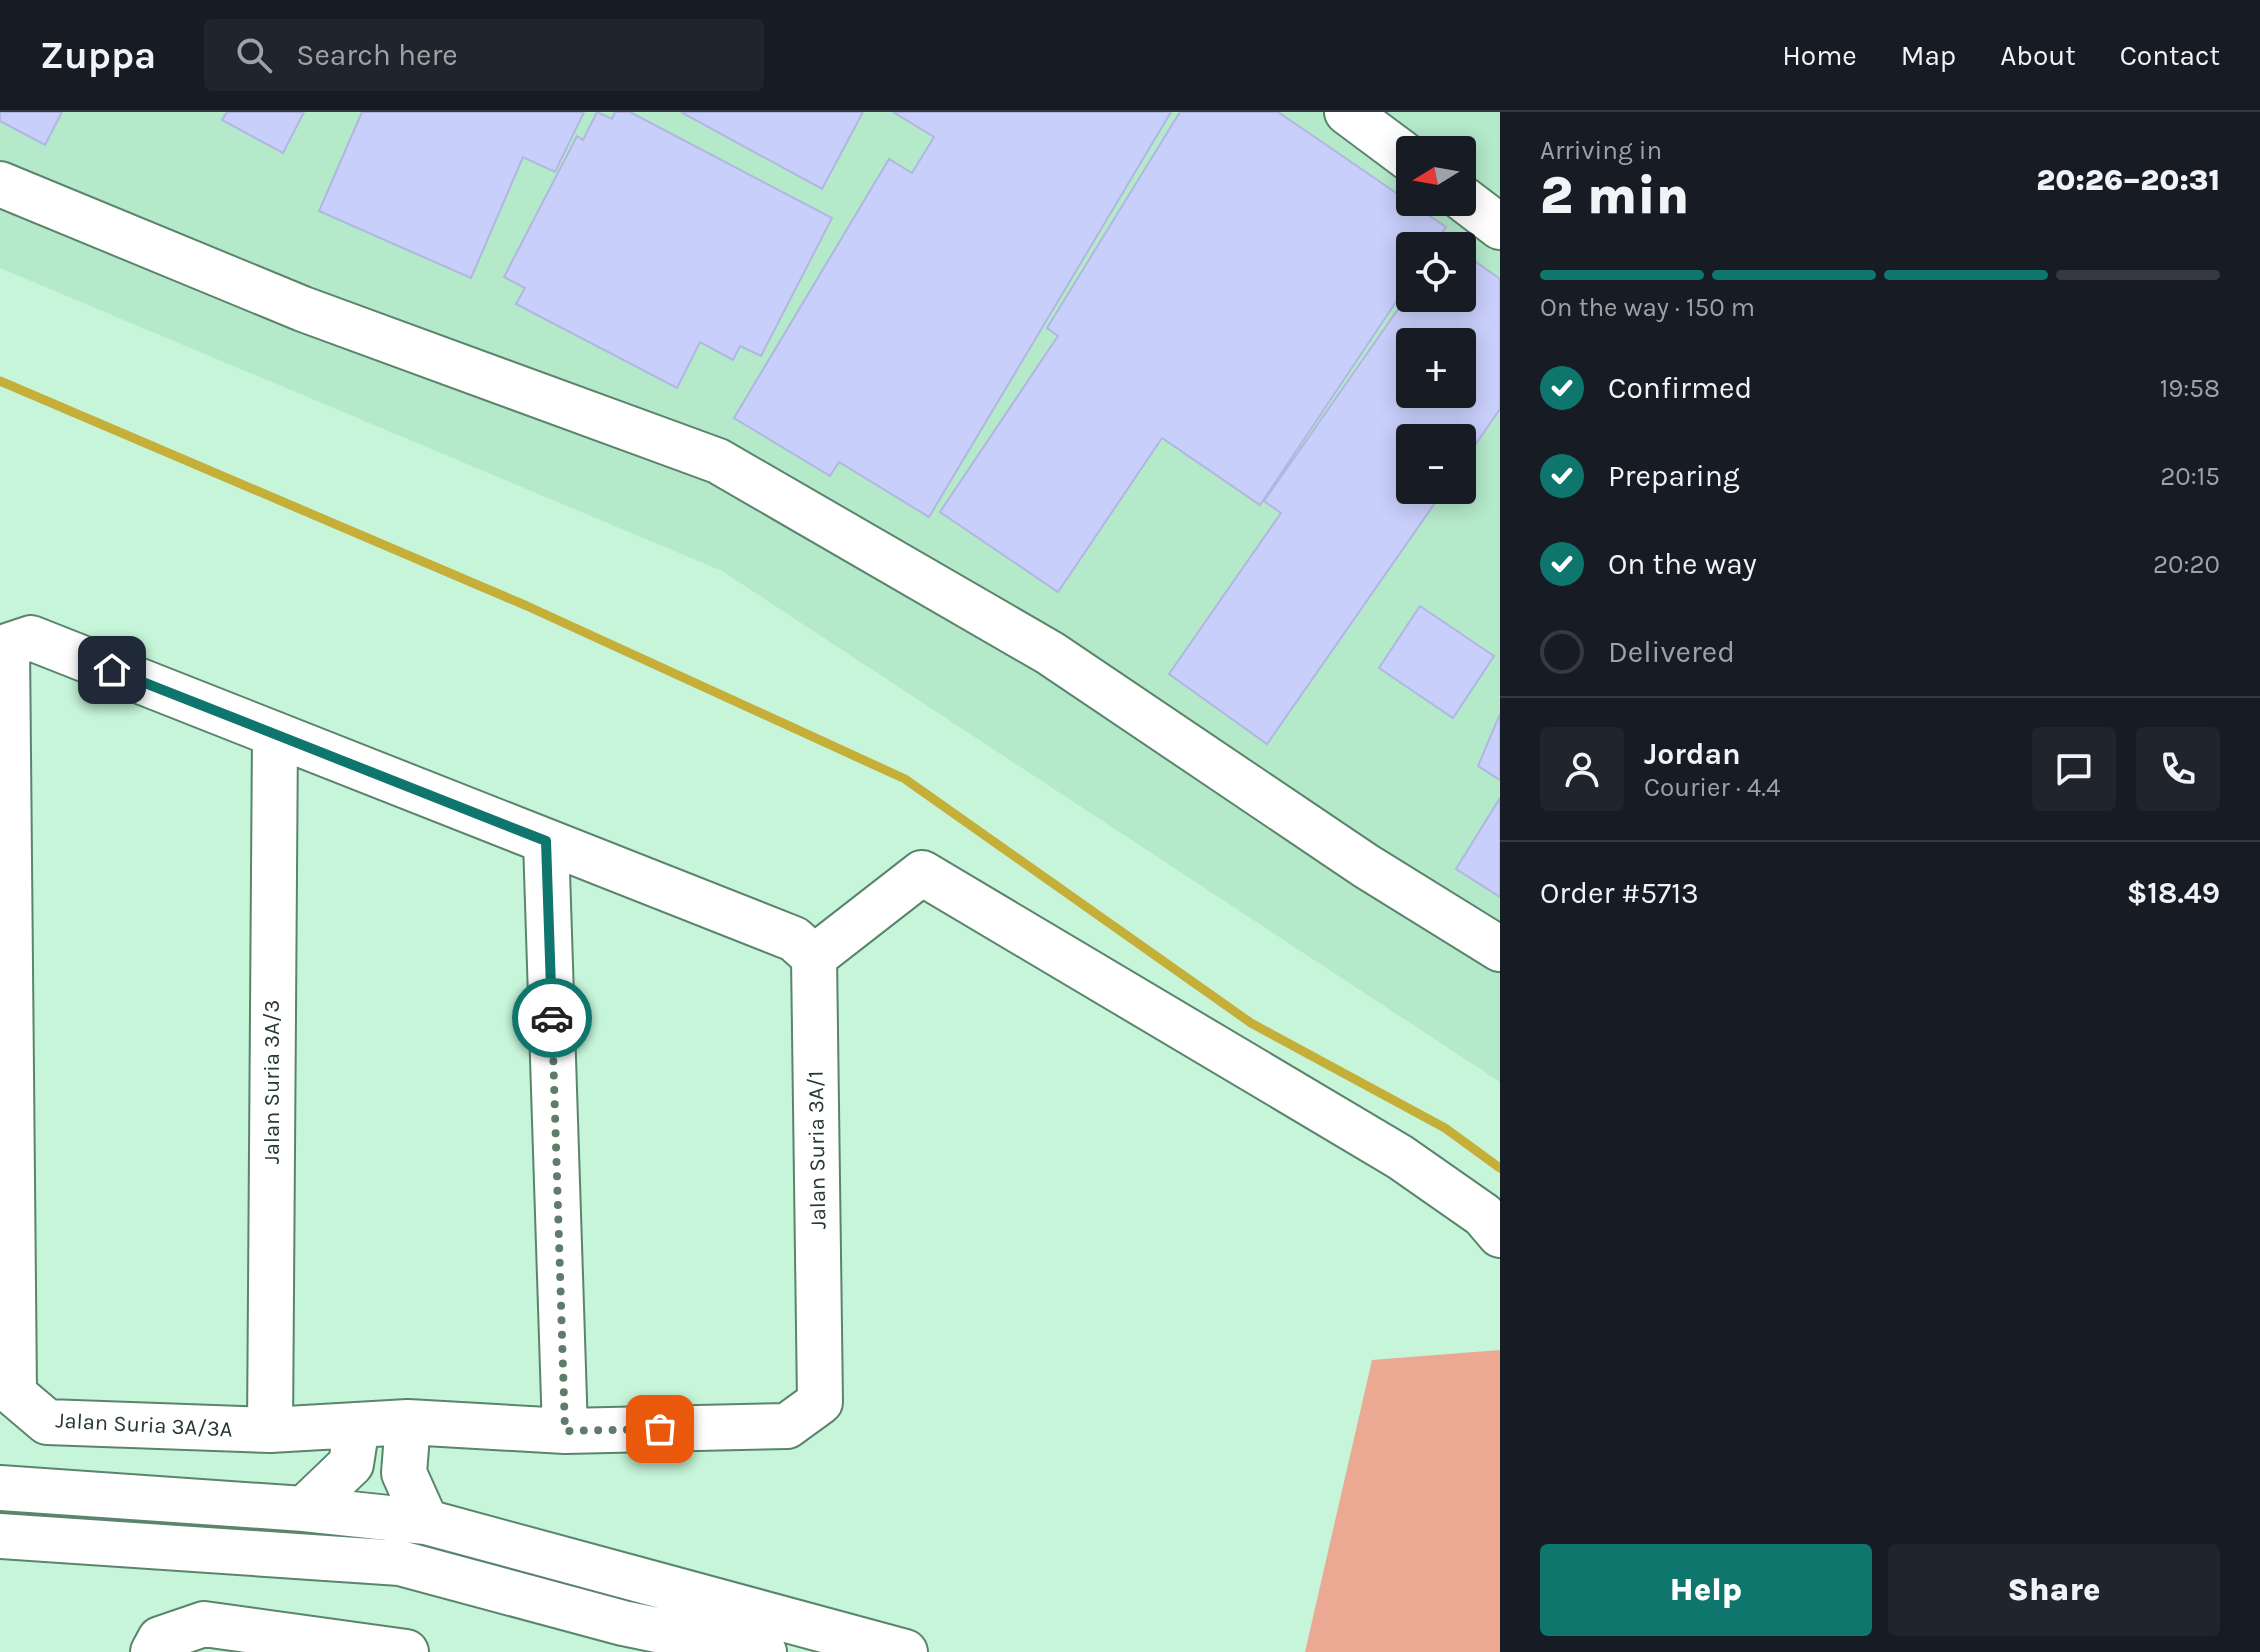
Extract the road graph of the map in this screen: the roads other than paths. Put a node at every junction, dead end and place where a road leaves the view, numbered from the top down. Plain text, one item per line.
1 (1347, 112) edge
2 (1396, 149) edge
3 (0, 184) edge
4 (1476, 209) edge
5 (1500, 227) edge
6 (275, 734) junction
7 (546, 841) junction
8 (1500, 949) edge
9 (814, 957) junction
10 (1500, 1235) edge
11 (408, 1422) junction
12 (357, 1425) junction
13 (270, 1430) junction
14 (565, 1431) junction
15 (0, 1488) edge
16 (304, 1509) junction
17 (426, 1522) junction
18 (0, 1536) edge
19 (628, 1637) edge
20 (156, 1645) edge
21 (741, 1650) edge
22 (406, 1652) edge
23 (905, 1652) edge

1 - 2 street
3 - 8 street
4 - 5 street
6 - 7 street
6 - 13 street, Jalan Suria 3A/3
6 - 13 street, Jalan Suria 3A/3A
7 - 9 street
7 - 14 street
9 - 10 street
9 - 14 street, Jalan Suria 3A/1
11 - 12 street, Jalan Suria 3A/3A
11 - 14 street, Jalan Suria 3A/1
11 - 17 street
12 - 13 street, Jalan Suria 3A/3A
12 - 16 street
15 - 16 street
16 - 17 street
17 - 23 street
18 - 19 street
19 - 21 street
20 - 22 street

